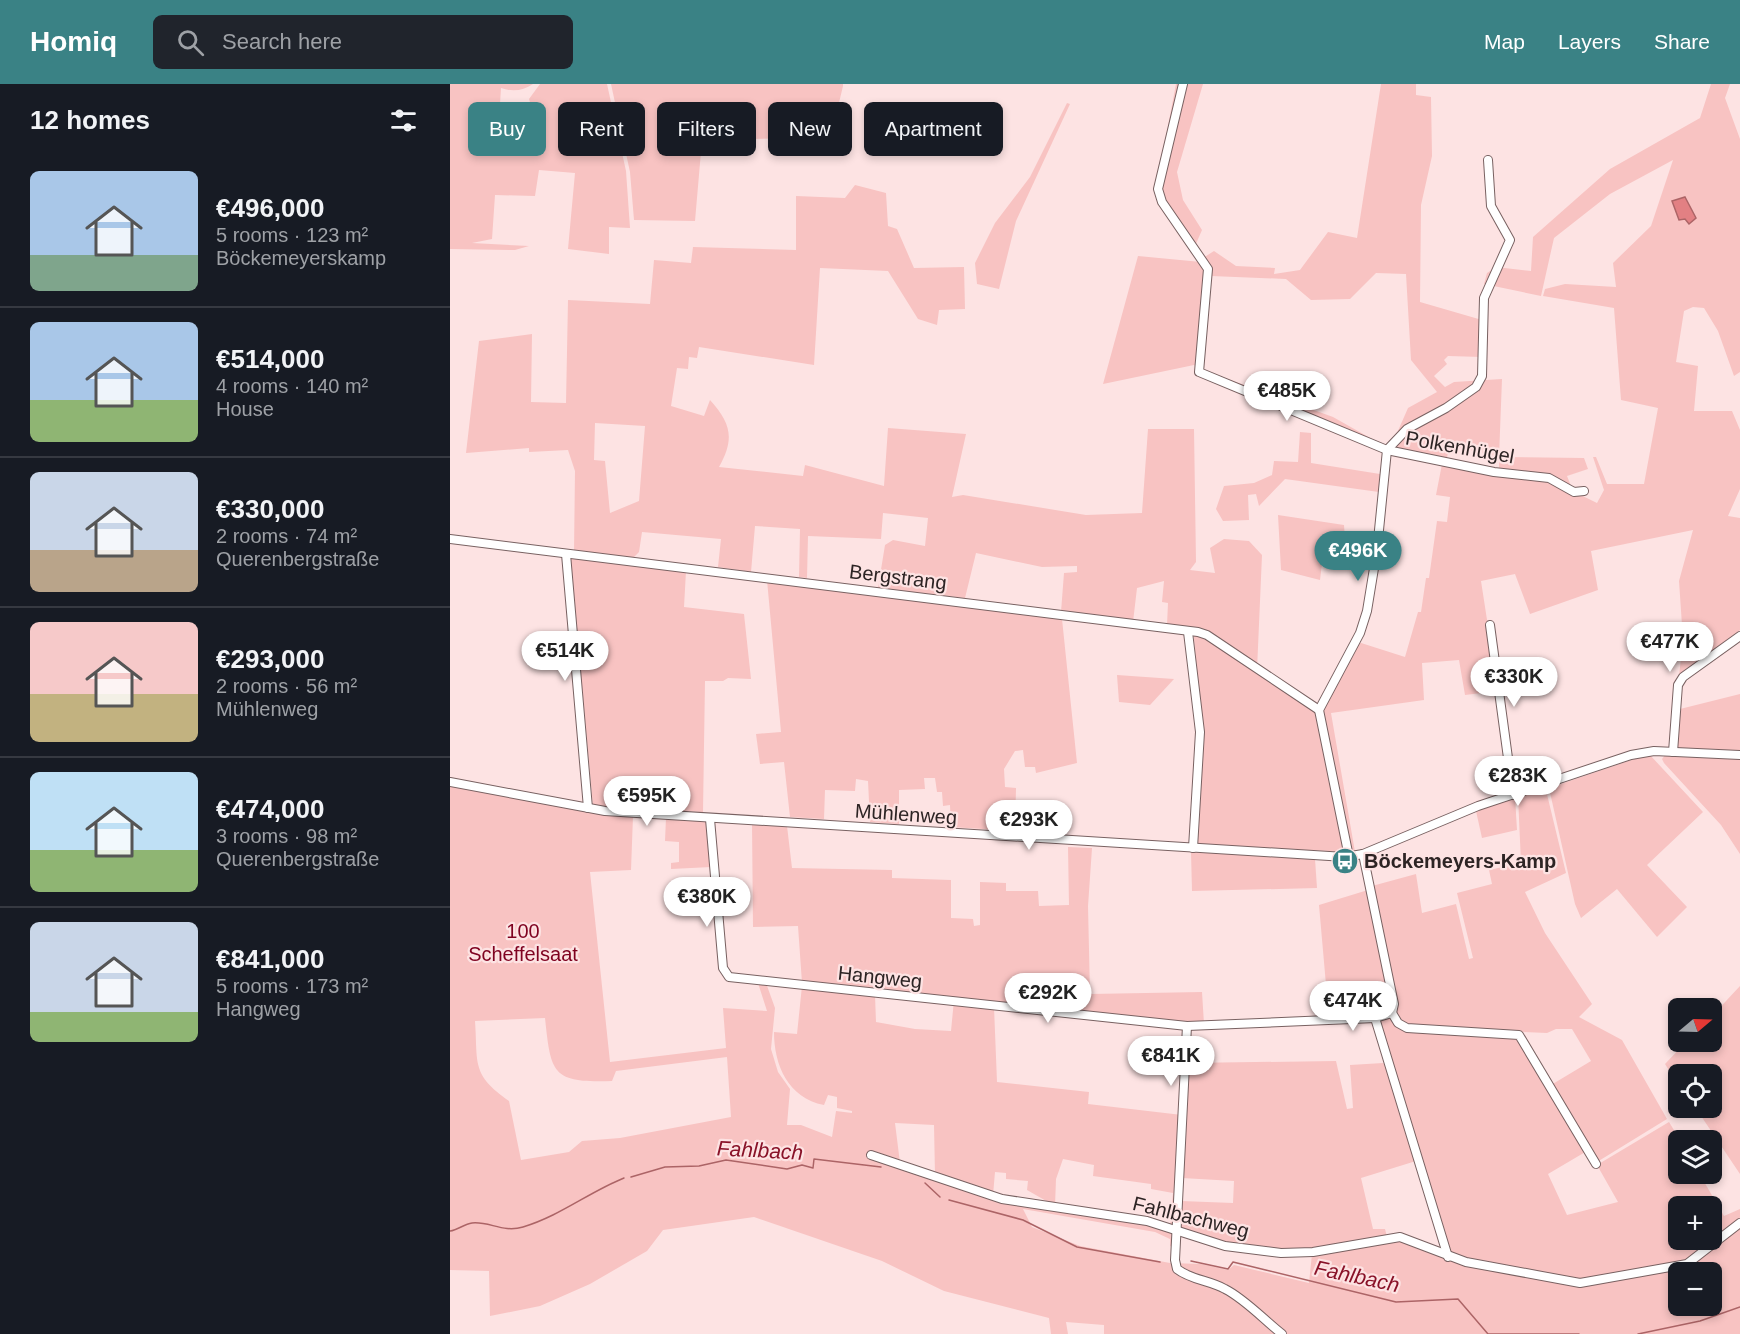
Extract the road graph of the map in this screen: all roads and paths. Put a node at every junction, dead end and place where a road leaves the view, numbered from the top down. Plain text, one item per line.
1 (1183, 84) edge
2 (1488, 160) dead end
3 (1387, 450) junction
4 (1584, 491) dead end
5 (450, 539) edge
6 (566, 554) junction
7 (1490, 625) dead end
8 (1188, 632) junction
9 (1740, 636) edge
10 (1319, 710) junction
11 (1673, 752) junction
12 (1740, 755) edge
13 (450, 782) edge
14 (1513, 795) junction
15 (588, 808) junction
16 (710, 819) junction
17 (1193, 848) junction
18 (1363, 854) junction
19 (1349, 857) junction
20 (1392, 1013) junction
21 (1375, 1018) junction
22 (1187, 1026) junction
23 (871, 1155) dead end
24 (1596, 1164) dead end
25 (1740, 1223) edge
26 (1178, 1232) junction
27 (1449, 1257) junction
28 (1282, 1334) edge

1 - 3 street
2 - 3 street, Polkenhügel
3 - 4 street, Polkenhügel
3 - 10 street
5 - 6 street, Bergstrang
6 - 8 street, Bergstrang
6 - 15 street
7 - 14 street
8 - 10 street, Bergstrang
8 - 17 street
9 - 11 street
10 - 19 street
11 - 12 street, Mühlenweg
11 - 14 street, Mühlenweg
13 - 15 street, Mühlenweg
14 - 18 street, Mühlenweg
15 - 16 street, Mühlenweg
16 - 17 street, Mühlenweg
16 - 22 street, Hangweg
17 - 19 street, Mühlenweg
18 - 19 street, Mühlenweg
18 - 20 street
20 - 21 street, Hangweg
20 - 24 street
21 - 22 street, Hangweg
21 - 27 street
22 - 26 street
23 - 26 street, Fahlbachweg
25 - 27 street, Fahlbachweg
26 - 27 street, Fahlbachweg
26 - 28 street

